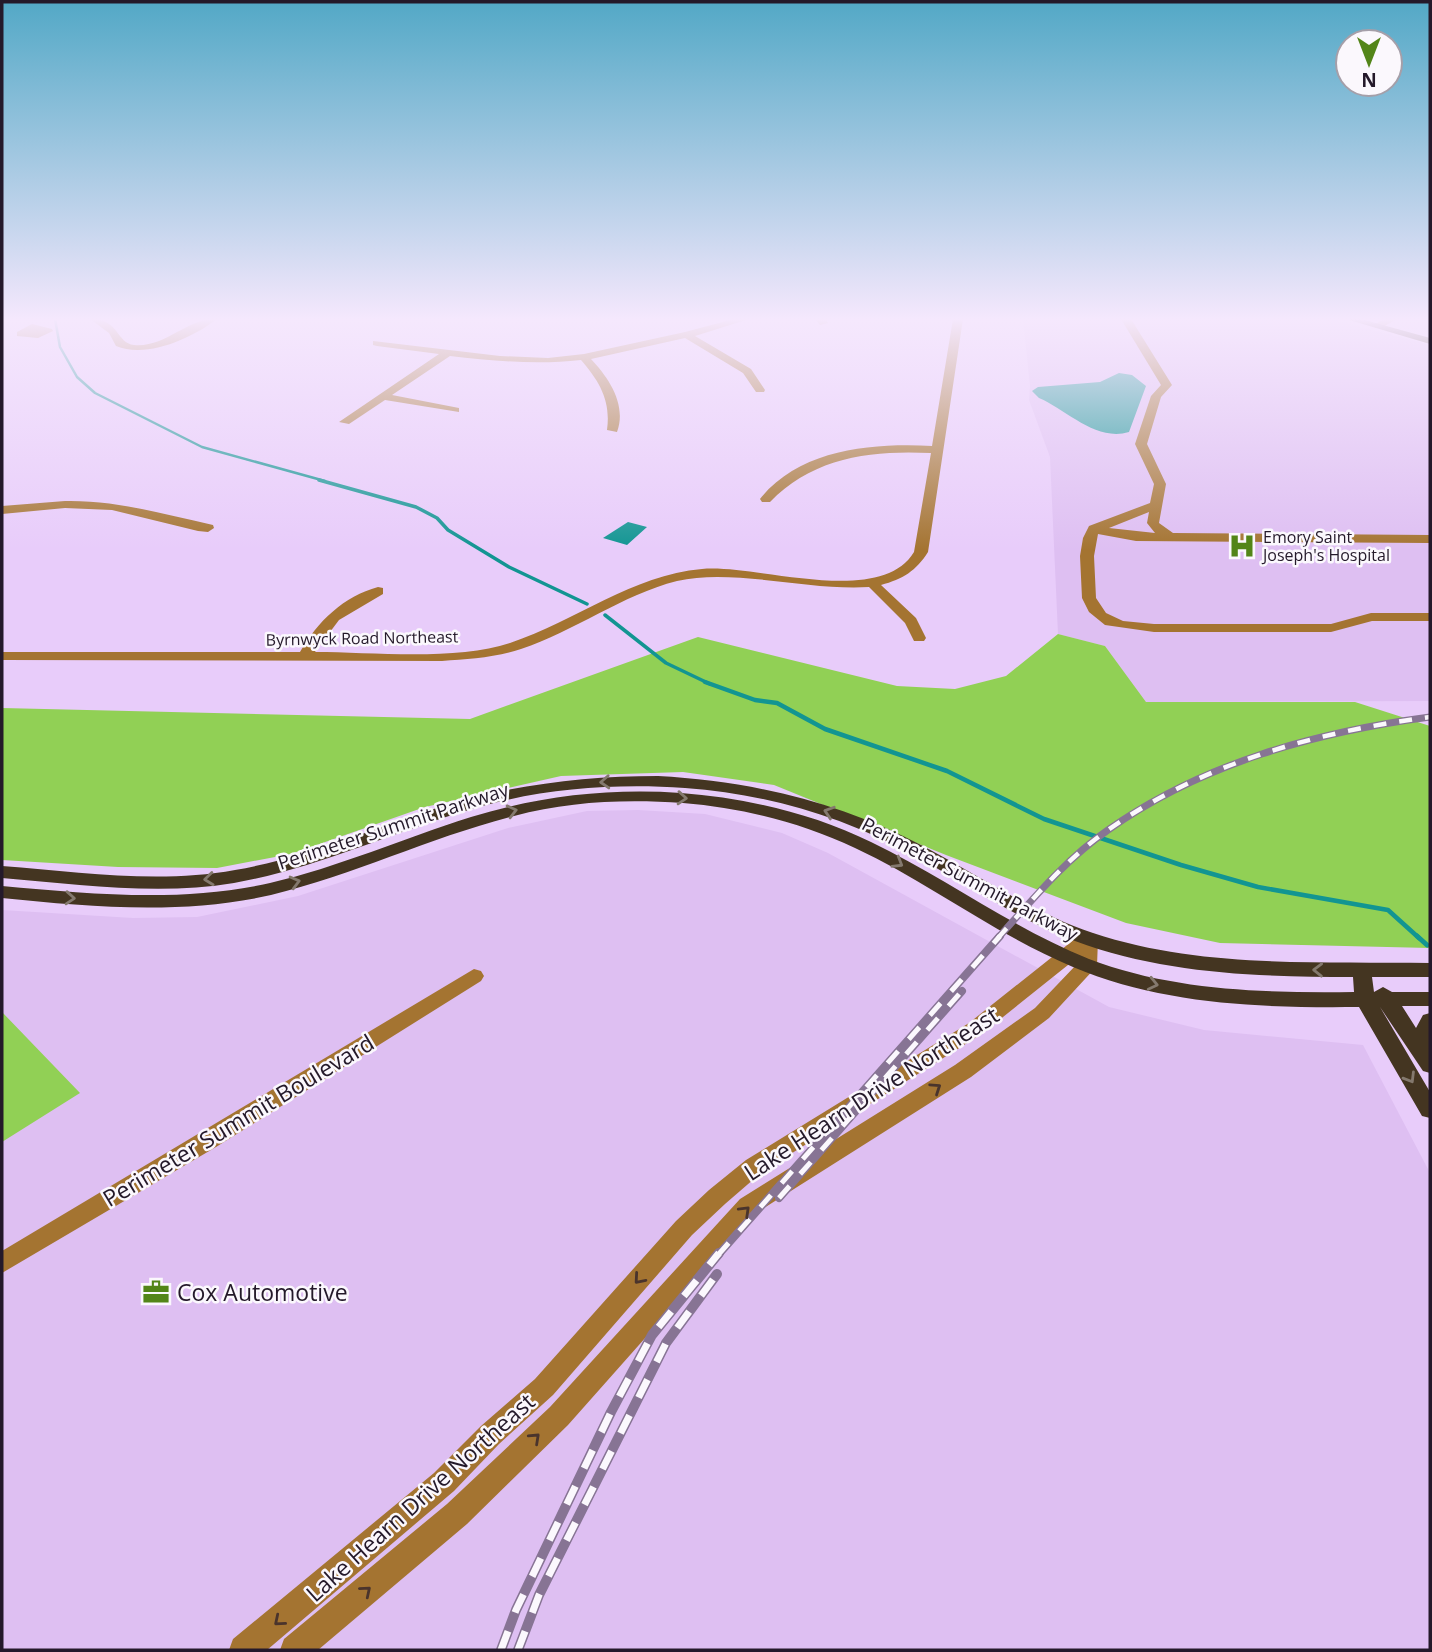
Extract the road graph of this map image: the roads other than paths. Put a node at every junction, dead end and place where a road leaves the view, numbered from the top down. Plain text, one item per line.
1 (612, 396) edge
2 (946, 396) edge
3 (1156, 396) edge
4 (385, 397) joint
5 (455, 410) dead end
6 (345, 422) dead end
7 (613, 430) dead end
8 (938, 450) junction
9 (766, 499) dead end
10 (1156, 505) junction
11 (2, 510) edge
12 (208, 528) dead end
13 (1094, 529) junction
14 (1170, 537) junction
15 (1430, 539) edge
16 (871, 582) junction
17 (377, 591) dead end
18 (1430, 617) edge
19 (919, 638) dead end
20 (2, 656) edge
21 (305, 657) junction
22 (2, 872) edge
23 (2, 892) edge
24 (1088, 939) junction
25 (1064, 956) junction
26 (1087, 966) junction
27 (1430, 970) edge
28 (1362, 971) junction
29 (474, 976) dead end
30 (1365, 999) junction
31 (1387, 999) junction
32 (1430, 999) edge
33 (1430, 1020) edge
34 (1418, 1046) junction
35 (1430, 1065) edge
36 (1430, 1110) edge
37 (2, 1263) edge
38 (244, 1650) edge
39 (295, 1650) edge

1 - 7 street
2 - 8 street, Byrnwyck Road Northeast
3 - 10 street
4 - 5 street
4 - 6 street
8 - 9 street
8 - 16 street, Byrnwyck Road Northeast
10 - 13 street
10 - 14 street
11 - 12 street
13 - 14 street
13 - 18 street
14 - 15 street
16 - 19 street
16 - 21 street, Byrnwyck Road Northeast
17 - 21 street
20 - 21 street, Byrnwyck Road Northeast
24 -> 22 main road, Perimeter Summit Parkway
23 -> 25 main road, Perimeter Summit Parkway
24 - 25 street, Lake Hearn Drive Northeast
24 - 26 street
28 -> 24 main road, Perimeter Summit Parkway
25 - 26 main road, Perimeter Summit Parkway
25 -> 38 street, Lake Hearn Drive Northeast
26 -> 30 main road, Perimeter Summit Parkway
39 -> 26 street, Lake Hearn Drive Northeast
27 - 28 main road
28 - 30 main road
28 - 31 main road
29 - 37 street, Perimeter Summit Boulevard
30 - 31 main road, Perimeter Summit Parkway
30 -> 36 main road
31 - 32 main road
31 - 34 main road
33 - 34 main road
34 - 35 main road

